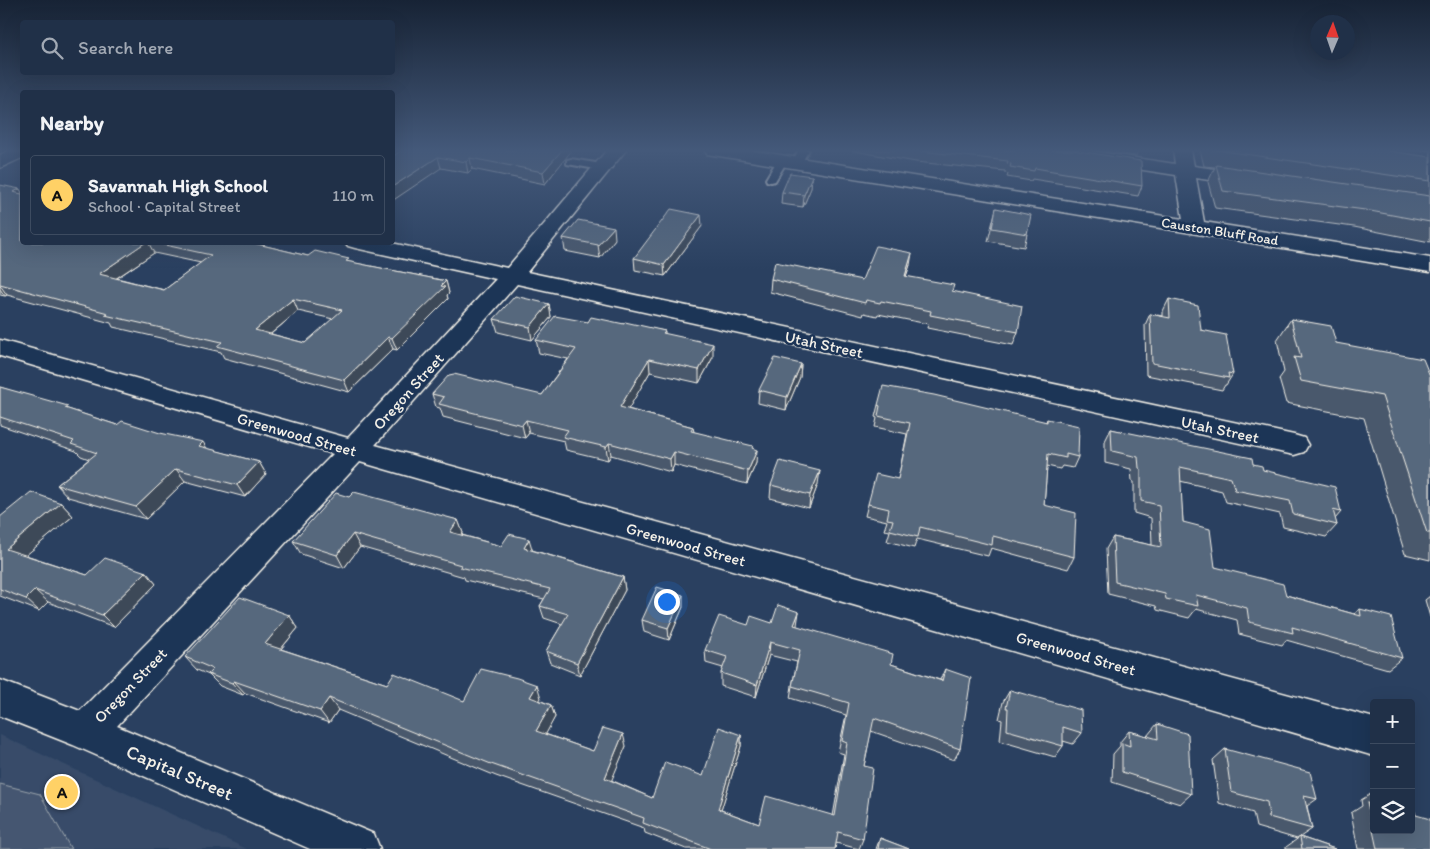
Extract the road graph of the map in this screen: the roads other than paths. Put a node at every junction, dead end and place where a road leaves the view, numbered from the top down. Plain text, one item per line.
1 (584, 190) edge
2 (977, 190) edge
3 (1189, 190) edge
4 (1194, 227) junction
5 (368, 245) edge
6 (1430, 265) edge
7 (511, 277) junction
8 (0, 348) edge
9 (1294, 445) dead end
10 (354, 450) junction
11 (0, 698) edge
12 (86, 732) junction
13 (1370, 736) edge
14 (348, 847) edge

1 - 7 street, Oregon Street
2 - 4 street, Causton Bluff Road
3 - 4 street
4 - 6 street, Causton Bluff Road
5 - 7 street, Utah Street
7 - 9 street, Utah Street
7 - 10 street, Oregon Street
8 - 10 street, Greenwood Street
10 - 12 street, Oregon Street
10 - 13 street, Greenwood Street
11 - 12 street, Capital Street
12 - 14 street, Capital Street

